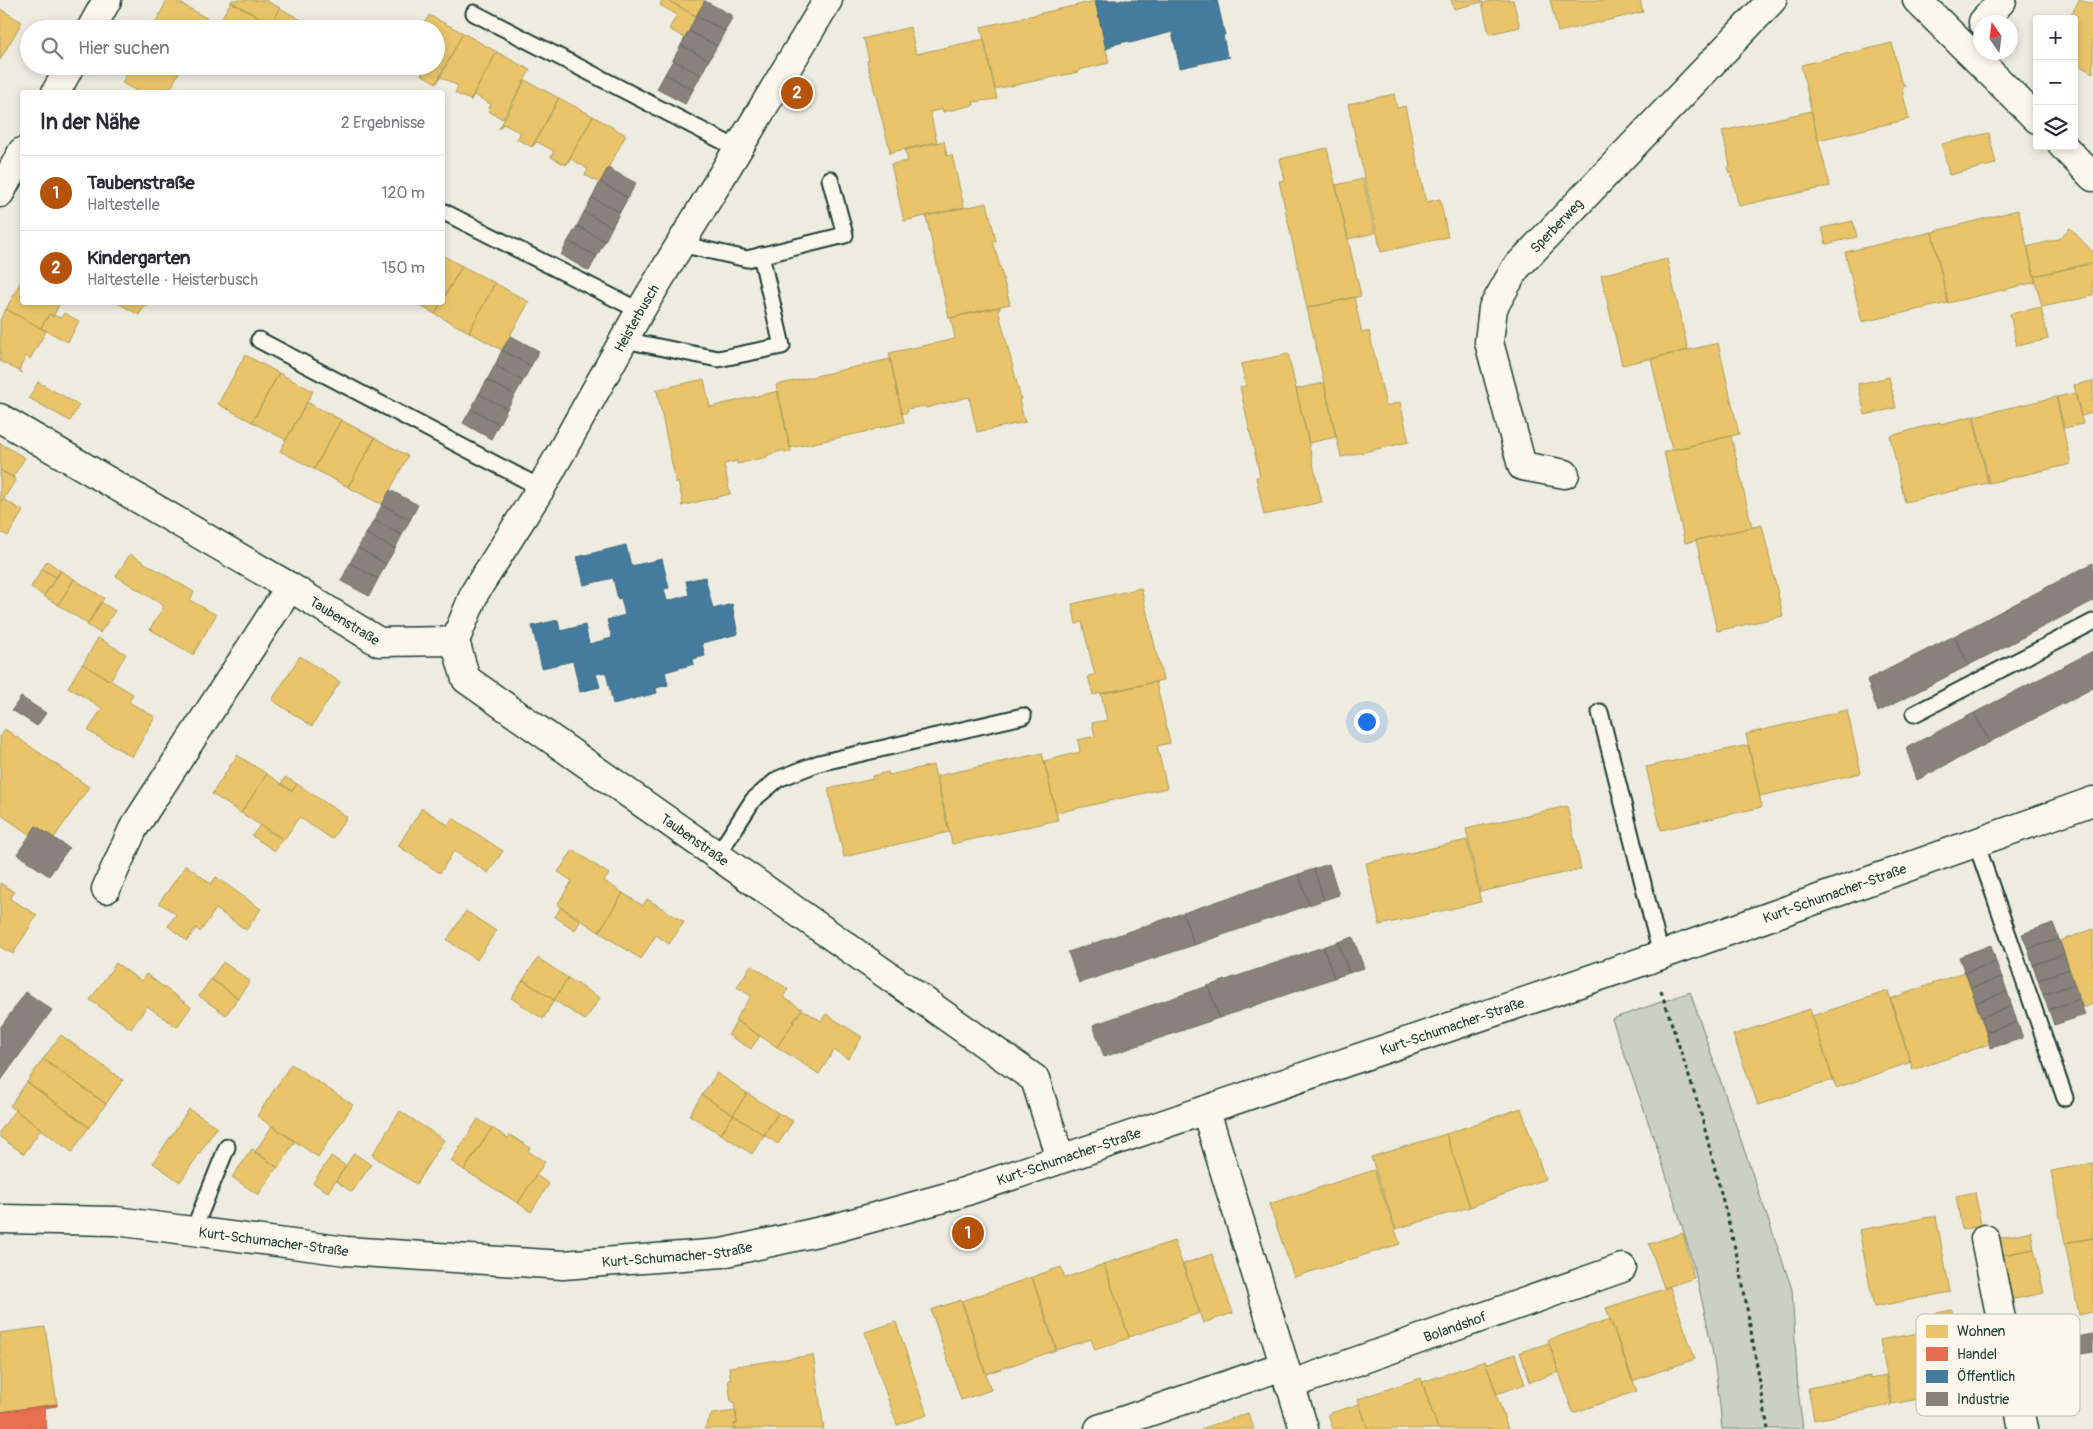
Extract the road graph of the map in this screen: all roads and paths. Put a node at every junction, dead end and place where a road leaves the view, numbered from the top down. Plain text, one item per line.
1 (107, 0) edge
2 (828, 0) edge
3 (1772, 0) edge
4 (1917, 0) edge
5 (2002, 0) edge
6 (474, 12) dead end
7 (1989, 15) edge
8 (96, 20) edge
9 (1973, 36) edge
10 (1992, 60) edge
11 (65, 75) edge
12 (57, 90) edge
13 (2033, 114) edge
14 (738, 149) junction
15 (2068, 150) edge
16 (20, 156) edge
17 (2093, 177) edge
18 (830, 179) dead end
19 (0, 193) edge
20 (445, 213) edge
21 (680, 244) junction
22 (761, 256) junction
23 (640, 311) junction
24 (259, 340) dead end
25 (624, 340) junction
26 (0, 418) edge
27 (1565, 474) dead end
28 (541, 488) junction
29 (290, 587) junction
30 (2093, 622) edge
31 (455, 640) junction
32 (1600, 712) dead end
33 (1914, 714) dead end
34 (1023, 716) dead end
35 (2093, 801) edge
36 (1976, 843) junction
37 (717, 856) junction
38 (106, 890) dead end
39 (1655, 957) junction
40 (2065, 1098) dead end
41 (1206, 1111) junction
42 (227, 1147) dead end
43 (1060, 1158) junction
44 (0, 1219) edge
45 (193, 1231) junction
46 (1985, 1239) dead end
47 (1622, 1268) dead end
48 (2000, 1314) edge
49 (1286, 1375) junction
50 (2021, 1416) edge
51 (1099, 1429) edge
52 (1304, 1429) edge
53 (1768, 1429) edge
54 (2024, 1429) edge

1 - 8 street
2 - 14 street, Heisterbusch
3 - 27 street, Sperberweg
4 - 9 street
5 - 7 street
6 - 14 lane
10 - 13 street
11 - 12 street
14 - 21 street, Heisterbusch
15 - 17 street
16 - 19 street
18 - 22 lane
20 - 23 lane
21 - 22 lane
21 - 23 street, Heisterbusch
22 - 25 lane
23 - 25 street, Heisterbusch
24 - 28 lane
25 - 28 street, Heisterbusch
26 - 29 street, Taubenstraße
28 - 31 street, Heisterbusch
29 - 31 street, Taubenstraße
29 - 38 street
30 - 33 lane
31 - 37 street, Taubenstraße
32 - 39 lane
34 - 37 lane
35 - 36 street, Kurt-Schumacher-Straße
36 - 39 street, Kurt-Schumacher-Straße
36 - 40 lane
37 - 43 street, Taubenstraße
39 - 41 street, Kurt-Schumacher-Straße
39 - 53 path
41 - 43 street, Kurt-Schumacher-Straße
41 - 49 street
42 - 45 lane
43 - 45 street, Kurt-Schumacher-Straße
44 - 45 street, Kurt-Schumacher-Straße
46 - 48 street
47 - 49 street, Bolandshof
49 - 51 street, Bolandshof
49 - 52 street
50 - 54 street

